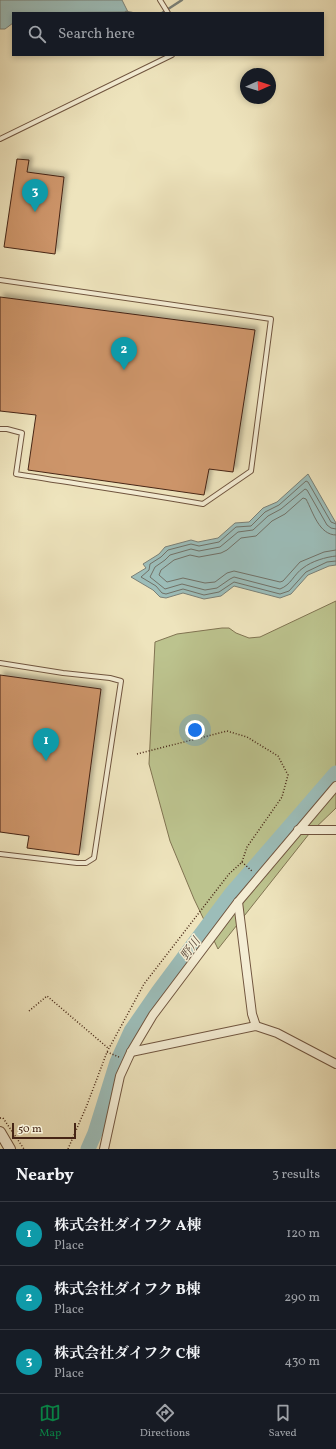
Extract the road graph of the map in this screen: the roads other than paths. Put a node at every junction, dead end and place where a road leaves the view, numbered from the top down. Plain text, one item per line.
1 (160, 0) edge
2 (167, 12) edge
3 (170, 56) edge
4 (0, 139) edge
5 (0, 280) edge
6 (0, 429) edge
7 (0, 663) edge
8 (336, 786) edge
9 (298, 830) junction
10 (336, 830) edge
11 (0, 854) edge
12 (238, 902) junction
13 (256, 1026) junction
14 (131, 1052) junction
15 (336, 1064) edge
16 (0, 1132) edge
17 (10, 1149) edge
18 (104, 1149) edge

1 - 2 lane
3 - 4 lane
5 - 6 lane
7 - 11 lane
8 - 9 street
9 - 10 street
9 - 12 street
12 - 13 street
12 - 14 street
13 - 14 street
13 - 15 street
14 - 18 street
16 - 17 street

